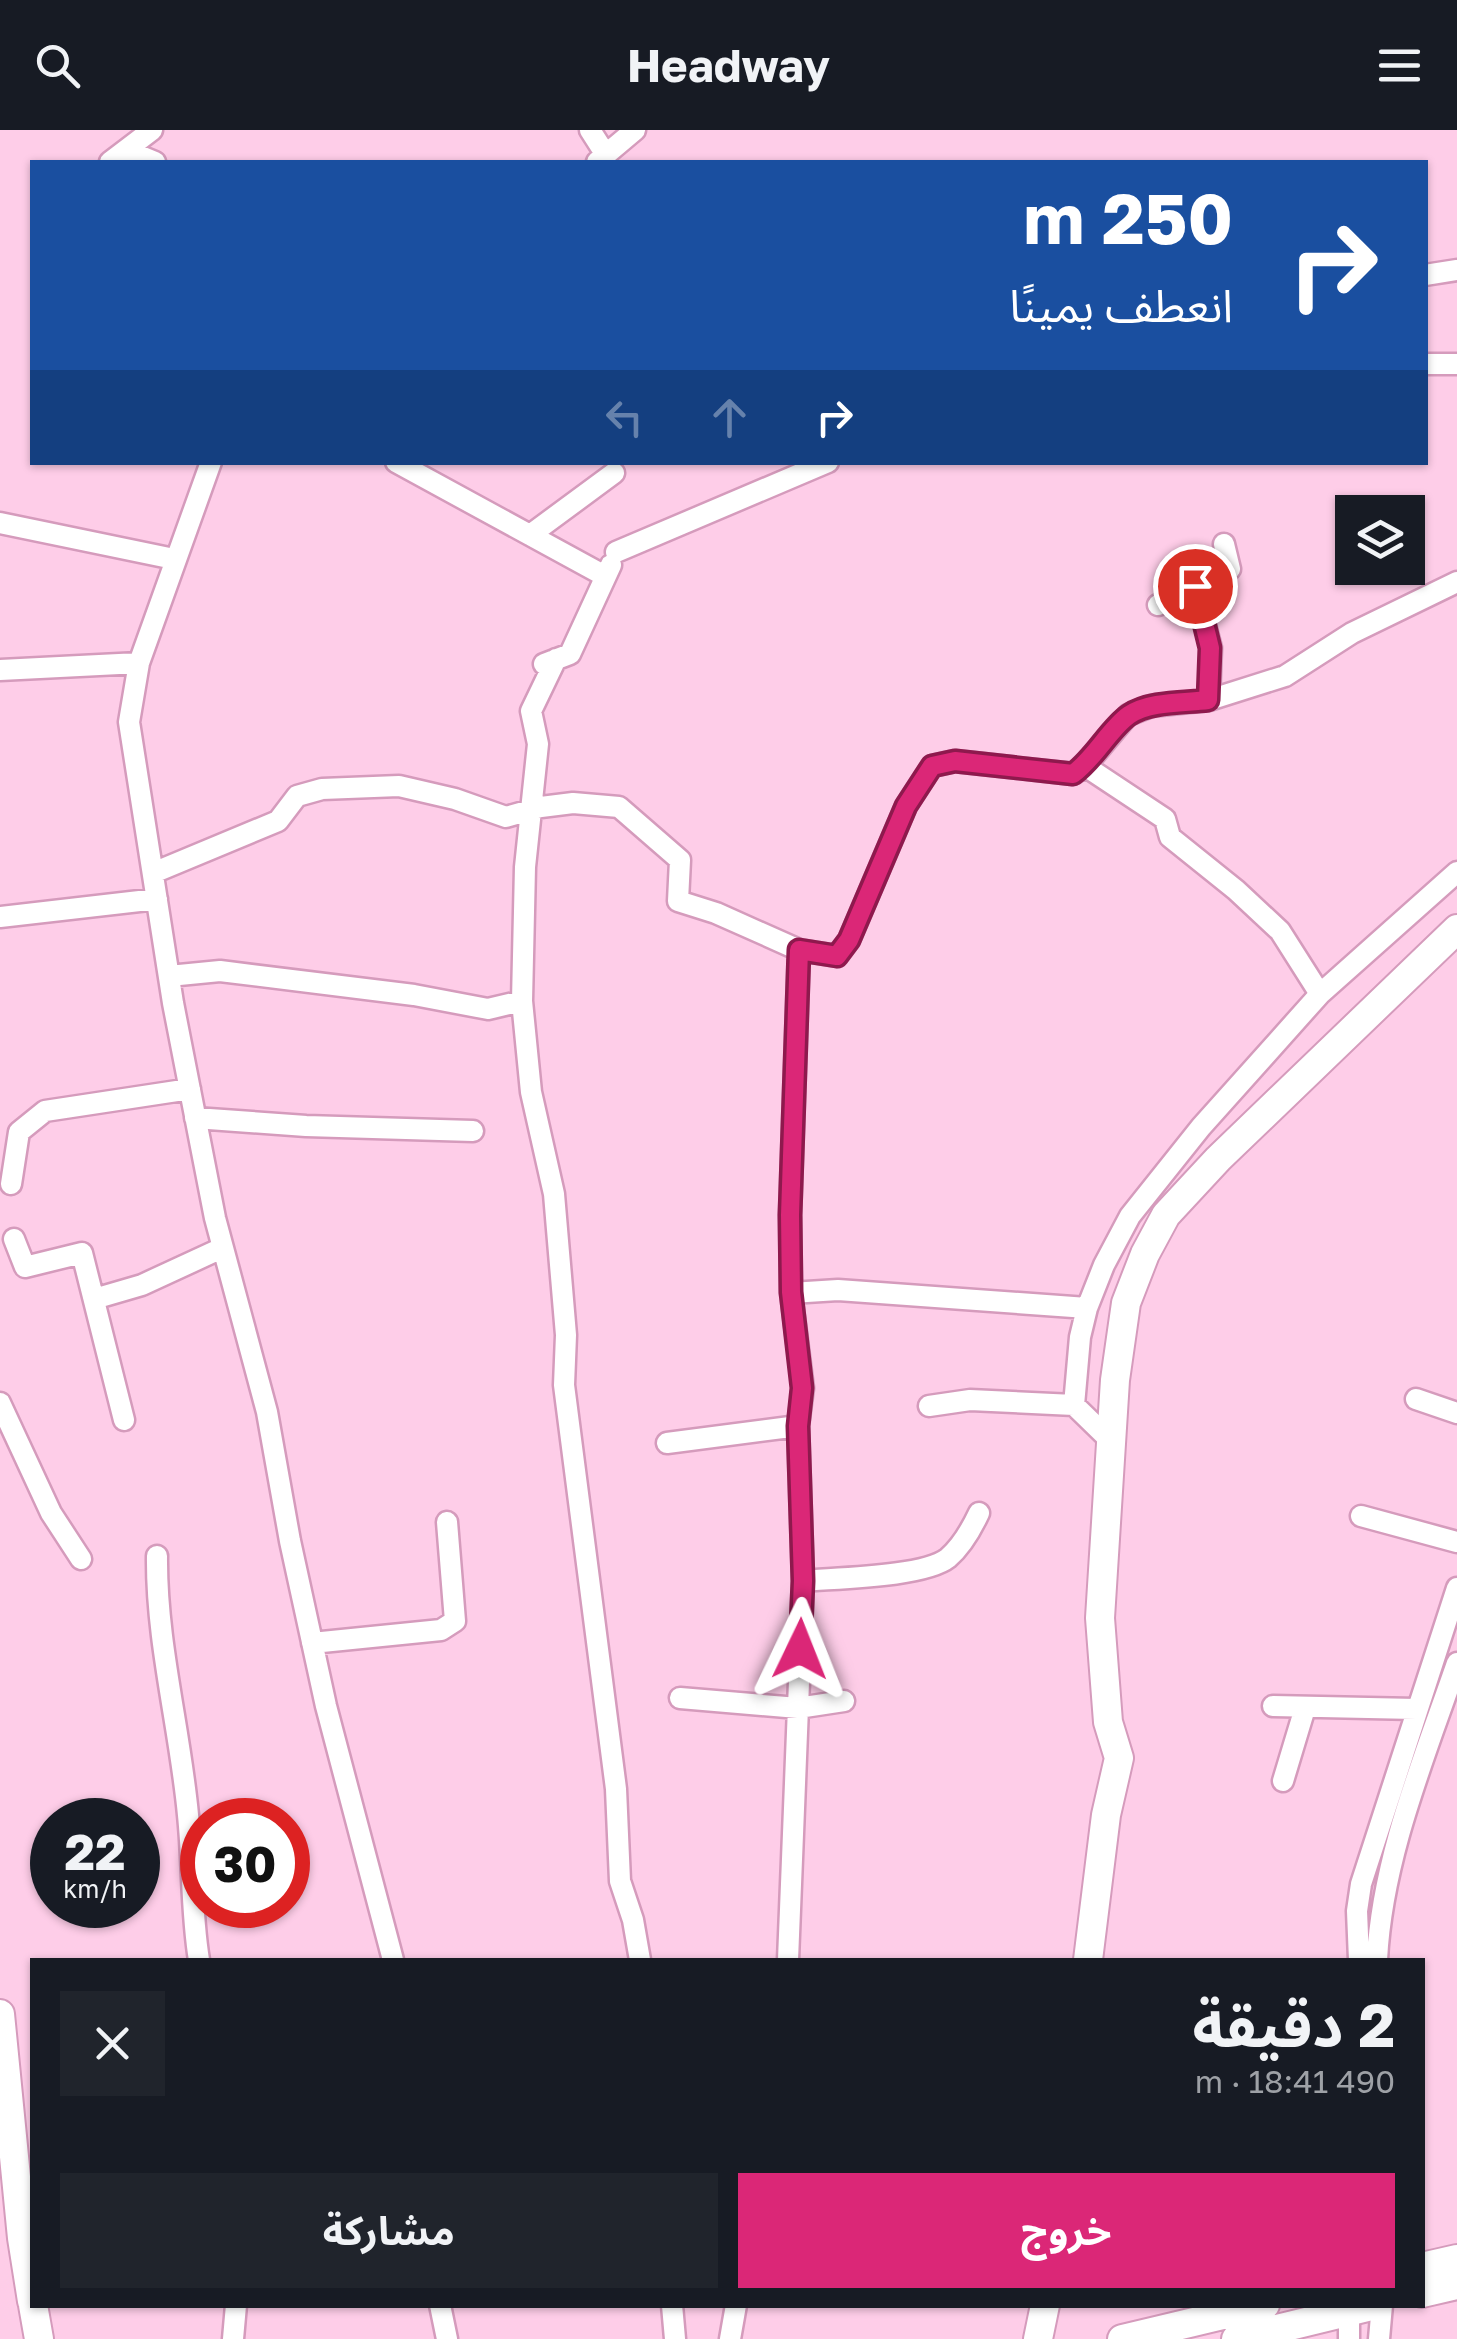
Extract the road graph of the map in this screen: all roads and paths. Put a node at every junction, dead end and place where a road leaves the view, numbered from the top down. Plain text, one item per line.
1 (152, 130) edge
2 (590, 130) edge
3 (635, 130) edge
4 (118, 156) edge
5 (602, 159) edge
6 (1457, 270) edge
7 (1428, 275) edge
8 (1428, 364) edge
9 (1457, 364) edge
10 (209, 465) edge
11 (401, 465) edge
12 (820, 465) edge
13 (614, 473) dead end
14 (0, 523) edge
15 (530, 536) junction
16 (1224, 544) dead end
17 (174, 559) junction
18 (605, 576) junction
19 (1457, 582) edge
20 (1195, 586) junction
21 (1158, 605) dead end
22 (138, 663) junction
23 (0, 670) edge
24 (1208, 700) junction
25 (1085, 766) junction
26 (531, 810) junction
27 (1457, 872) edge
28 (154, 873) junction
29 (157, 899) junction
30 (0, 917) edge
31 (1457, 929) edge
32 (799, 950) junction
33 (169, 976) junction
34 (1320, 994) junction
35 (522, 1001) junction
36 (190, 1089) junction
37 (195, 1118) junction
38 (473, 1132) dead end
39 (11, 1184) dead end
40 (14, 1239) dead end
41 (222, 1248) junction
42 (791, 1292) junction
43 (94, 1299) junction
44 (1088, 1308) junction
45 (1416, 1400) dead end
46 (0, 1403) edge
47 (1074, 1405) junction
48 (929, 1406) dead end
49 (1457, 1414) edge
50 (124, 1420) dead end
51 (798, 1426) junction
52 (1111, 1441) junction
53 (667, 1442) dead end
54 (980, 1514) dead end
55 (1361, 1516) dead end
56 (446, 1522) dead end
57 (1457, 1542) edge
58 (157, 1556) dead end
59 (80, 1559) dead end
60 (803, 1581) junction
61 (1457, 1588) edge
62 (312, 1643) junction
63 (1457, 1663) edge
64 (680, 1698) dead end
65 (844, 1701) dead end
66 (1273, 1706) dead end
67 (798, 1708) junction
68 (1305, 1708) junction
69 (1416, 1708) junction
70 (1283, 1781) dead end
71 (199, 1958) edge
72 (392, 1958) edge
73 (640, 1958) edge
74 (788, 1958) edge
75 (1088, 1958) edge
76 (1359, 1958) edge
77 (1377, 1958) edge
78 (0, 2014) edge
79 (1457, 2259) edge
80 (1425, 2265) edge
81 (30, 2285) edge
82 (1457, 2285) edge
83 (1425, 2293) edge
84 (34, 2308) edge
85 (236, 2308) edge
86 (441, 2308) edge
87 (672, 2308) edge
88 (735, 2308) edge
89 (1044, 2308) edge
90 (1252, 2308) edge
91 (1364, 2315) edge
92 (39, 2339) edge
93 (233, 2339) edge
94 (447, 2339) edge
95 (675, 2339) edge
96 (730, 2339) edge
97 (1038, 2339) edge
98 (1122, 2339) edge
99 (1236, 2339) edge
100 (1379, 2339) edge

1 - 4 street
2 - 5 street
3 - 5 street
6 - 7 street
8 - 9 street
10 - 17 street
11 - 15 street
12 - 18 street
13 - 15 street
14 - 17 street
15 - 18 street
16 - 20 street
17 - 22 street
18 - 26 street
19 - 24 street
20 - 21 street
20 - 24 street
22 - 23 street
22 - 28 street
24 - 25 street
25 - 32 street
25 - 34 street
26 - 28 street
26 - 32 street
26 - 35 street
27 - 34 street
28 - 29 street
29 - 30 street
29 - 33 street
31 - 52 street
32 - 42 street
33 - 35 street
33 - 36 street
34 - 44 street
35 - 73 street
36 - 37 street
36 - 39 street
37 - 38 street
37 - 41 street
40 - 43 street
41 - 43 street
41 - 62 street
42 - 44 street
42 - 51 street
43 - 50 street
44 - 47 street
45 - 49 street
46 - 59 street
47 - 48 street
47 - 52 street
51 - 53 street
51 - 60 street
52 - 75 street
54 - 60 street
55 - 57 street
56 - 62 street
58 - 71 street
60 - 67 street
61 - 69 street
62 - 72 street
63 - 77 street
64 - 67 street
65 - 67 street
66 - 68 street
67 - 74 street
68 - 69 street
68 - 70 street
69 - 76 street
78 - 81 street
79 - 80 street
82 - 83 street
84 - 92 street
85 - 93 street
86 - 94 street
87 - 95 street
88 - 96 street
89 - 97 street
90 - 98 street
91 - 99 street
91 - 100 street

